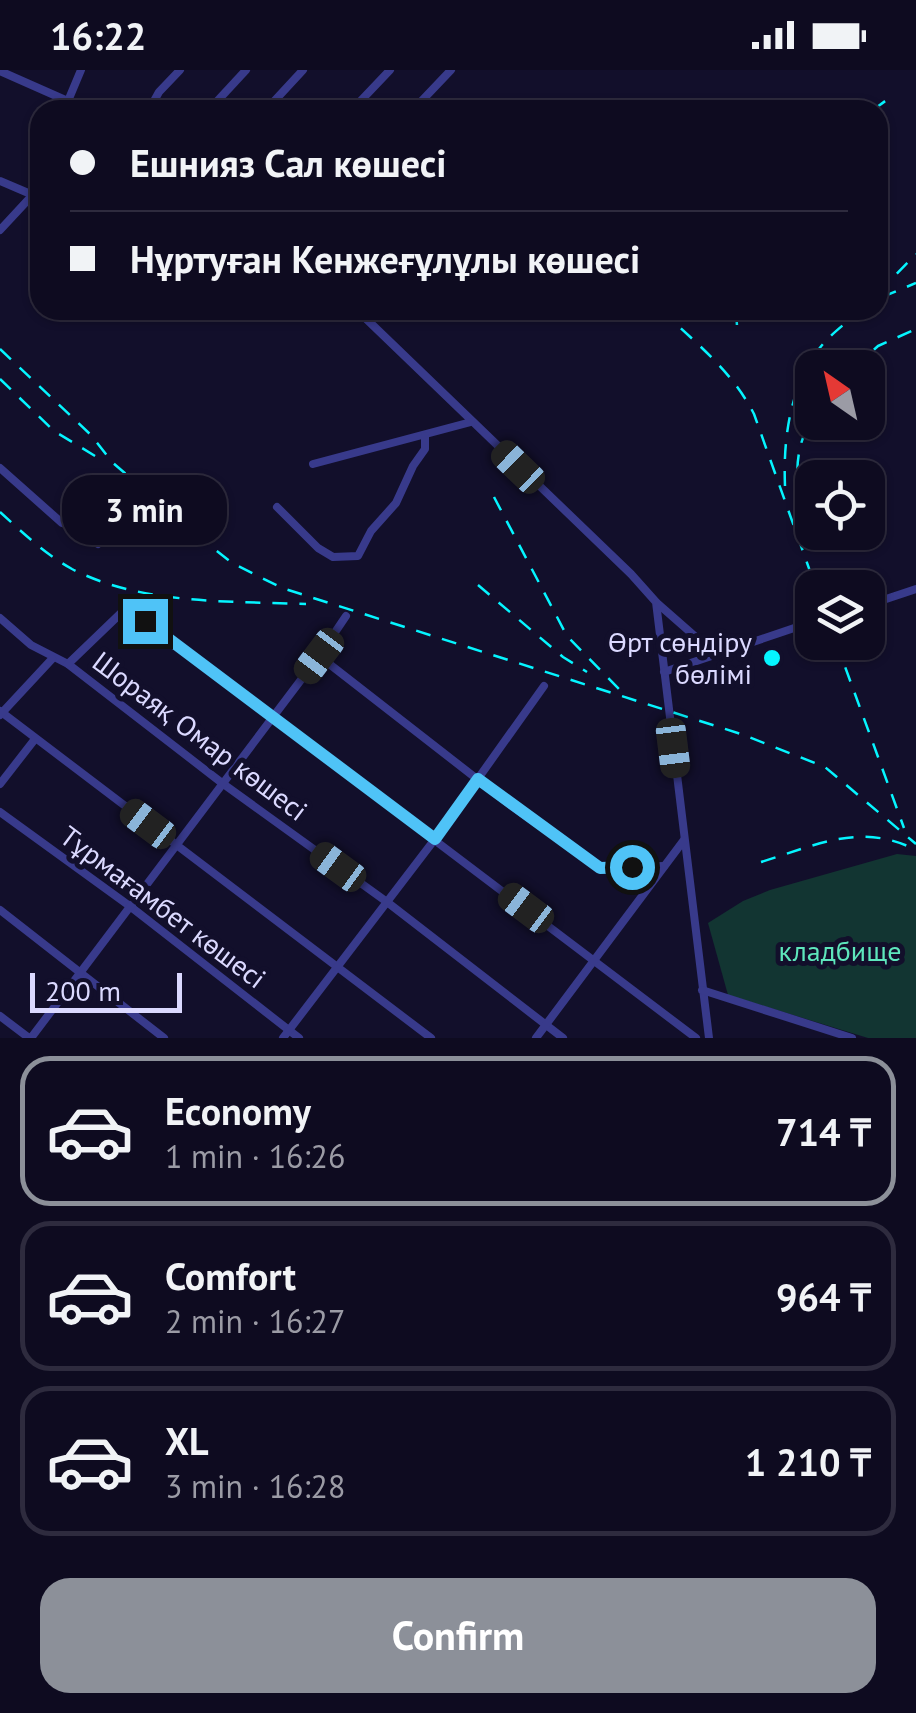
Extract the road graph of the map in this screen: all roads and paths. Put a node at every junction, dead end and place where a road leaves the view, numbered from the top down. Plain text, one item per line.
1 (81, 70) edge
2 (180, 70) edge
3 (246, 70) edge
4 (303, 70) edge
5 (390, 70) edge
6 (451, 70) edge
7 (0, 71) edge
8 (66, 100) edge
9 (68, 100) edge
10 (154, 100) edge
11 (219, 100) edge
12 (275, 100) edge
13 (362, 100) edge
14 (423, 100) edge
15 (0, 181) edge
16 (30, 194) edge
17 (30, 198) edge
18 (0, 230) edge
19 (367, 320) edge
20 (471, 422) junction
21 (425, 436) junction
22 (313, 464) dead end
23 (0, 468) edge
24 (278, 507) dead end
25 (98, 544) dead end
26 (916, 589) edge
27 (885, 599) edge
28 (656, 602) junction
29 (346, 616) dead end
30 (0, 618) edge
31 (795, 627) edge
32 (714, 653) junction
33 (319, 656) junction
34 (52, 659) junction
35 (68, 664) junction
36 (664, 672) junction
37 (544, 686) dead end
38 (1, 713) edge
39 (274, 717) junction
40 (35, 739) junction
41 (478, 779) junction
42 (222, 783) junction
43 (0, 784) edge
44 (0, 812) edge
45 (435, 839) junction
46 (684, 840) junction
47 (177, 846) junction
48 (664, 866) junction
49 (387, 902) junction
50 (130, 907) junction
51 (0, 910) edge
52 (594, 960) junction
53 (336, 966) junction
54 (79, 974) junction
55 (702, 990) junction
56 (0, 1016) edge
57 (546, 1024) junction
58 (286, 1034) edge
59 (30, 1038) edge
60 (164, 1038) edge
61 (299, 1038) edge
62 (431, 1038) edge
63 (536, 1038) edge
64 (563, 1038) edge
65 (696, 1038) edge
66 (709, 1038) edge
67 (852, 1038) edge

1 - 9 street
2 - 10 street
3 - 11 street
4 - 12 street
5 - 13 street
6 - 14 street
7 - 8 street
15 - 16 street
17 - 18 street
19 - 20 street
20 - 21 street
20 - 28 street
21 - 22 street
21 - 24 street
23 - 25 street
26 - 27 street
28 - 32 street
28 - 36 street
29 - 33 street
30 - 34 street, Шораяқ Омар көшесі
31 - 32 street
32 - 36 street
33 - 39 street
33 - 41 street
34 - 35 street, Шораяқ Омар көшесі
34 - 38 street
35 - 39 street
35 - 42 street, Шораяқ Омар көшесі
36 - 46 street
37 - 41 street
38 - 40 street
39 - 42 street
39 - 45 street
40 - 43 street
40 - 47 street
41 - 45 street
41 - 48 street
42 - 47 street
42 - 49 street, Шораяқ Омар көшесі
44 - 50 street, Тұрмағамбет көшесі
45 - 49 street
45 - 52 street
46 - 48 street
46 - 55 street
47 - 50 street
47 - 53 street
48 - 52 street
49 - 53 street
49 - 57 street, Шораяқ Омар көшесі
50 - 54 street
50 - 58 street, Тұрмағамбет көшесі
51 - 54 street
52 - 57 street
52 - 65 street
53 - 58 street
53 - 62 street
54 - 59 street
54 - 60 street
55 - 66 street
55 - 67 street
56 - 59 street
57 - 63 street
57 - 64 street, Шораяқ Омар көшесі
58 - 61 street, Тұрмағамбет көшесі

